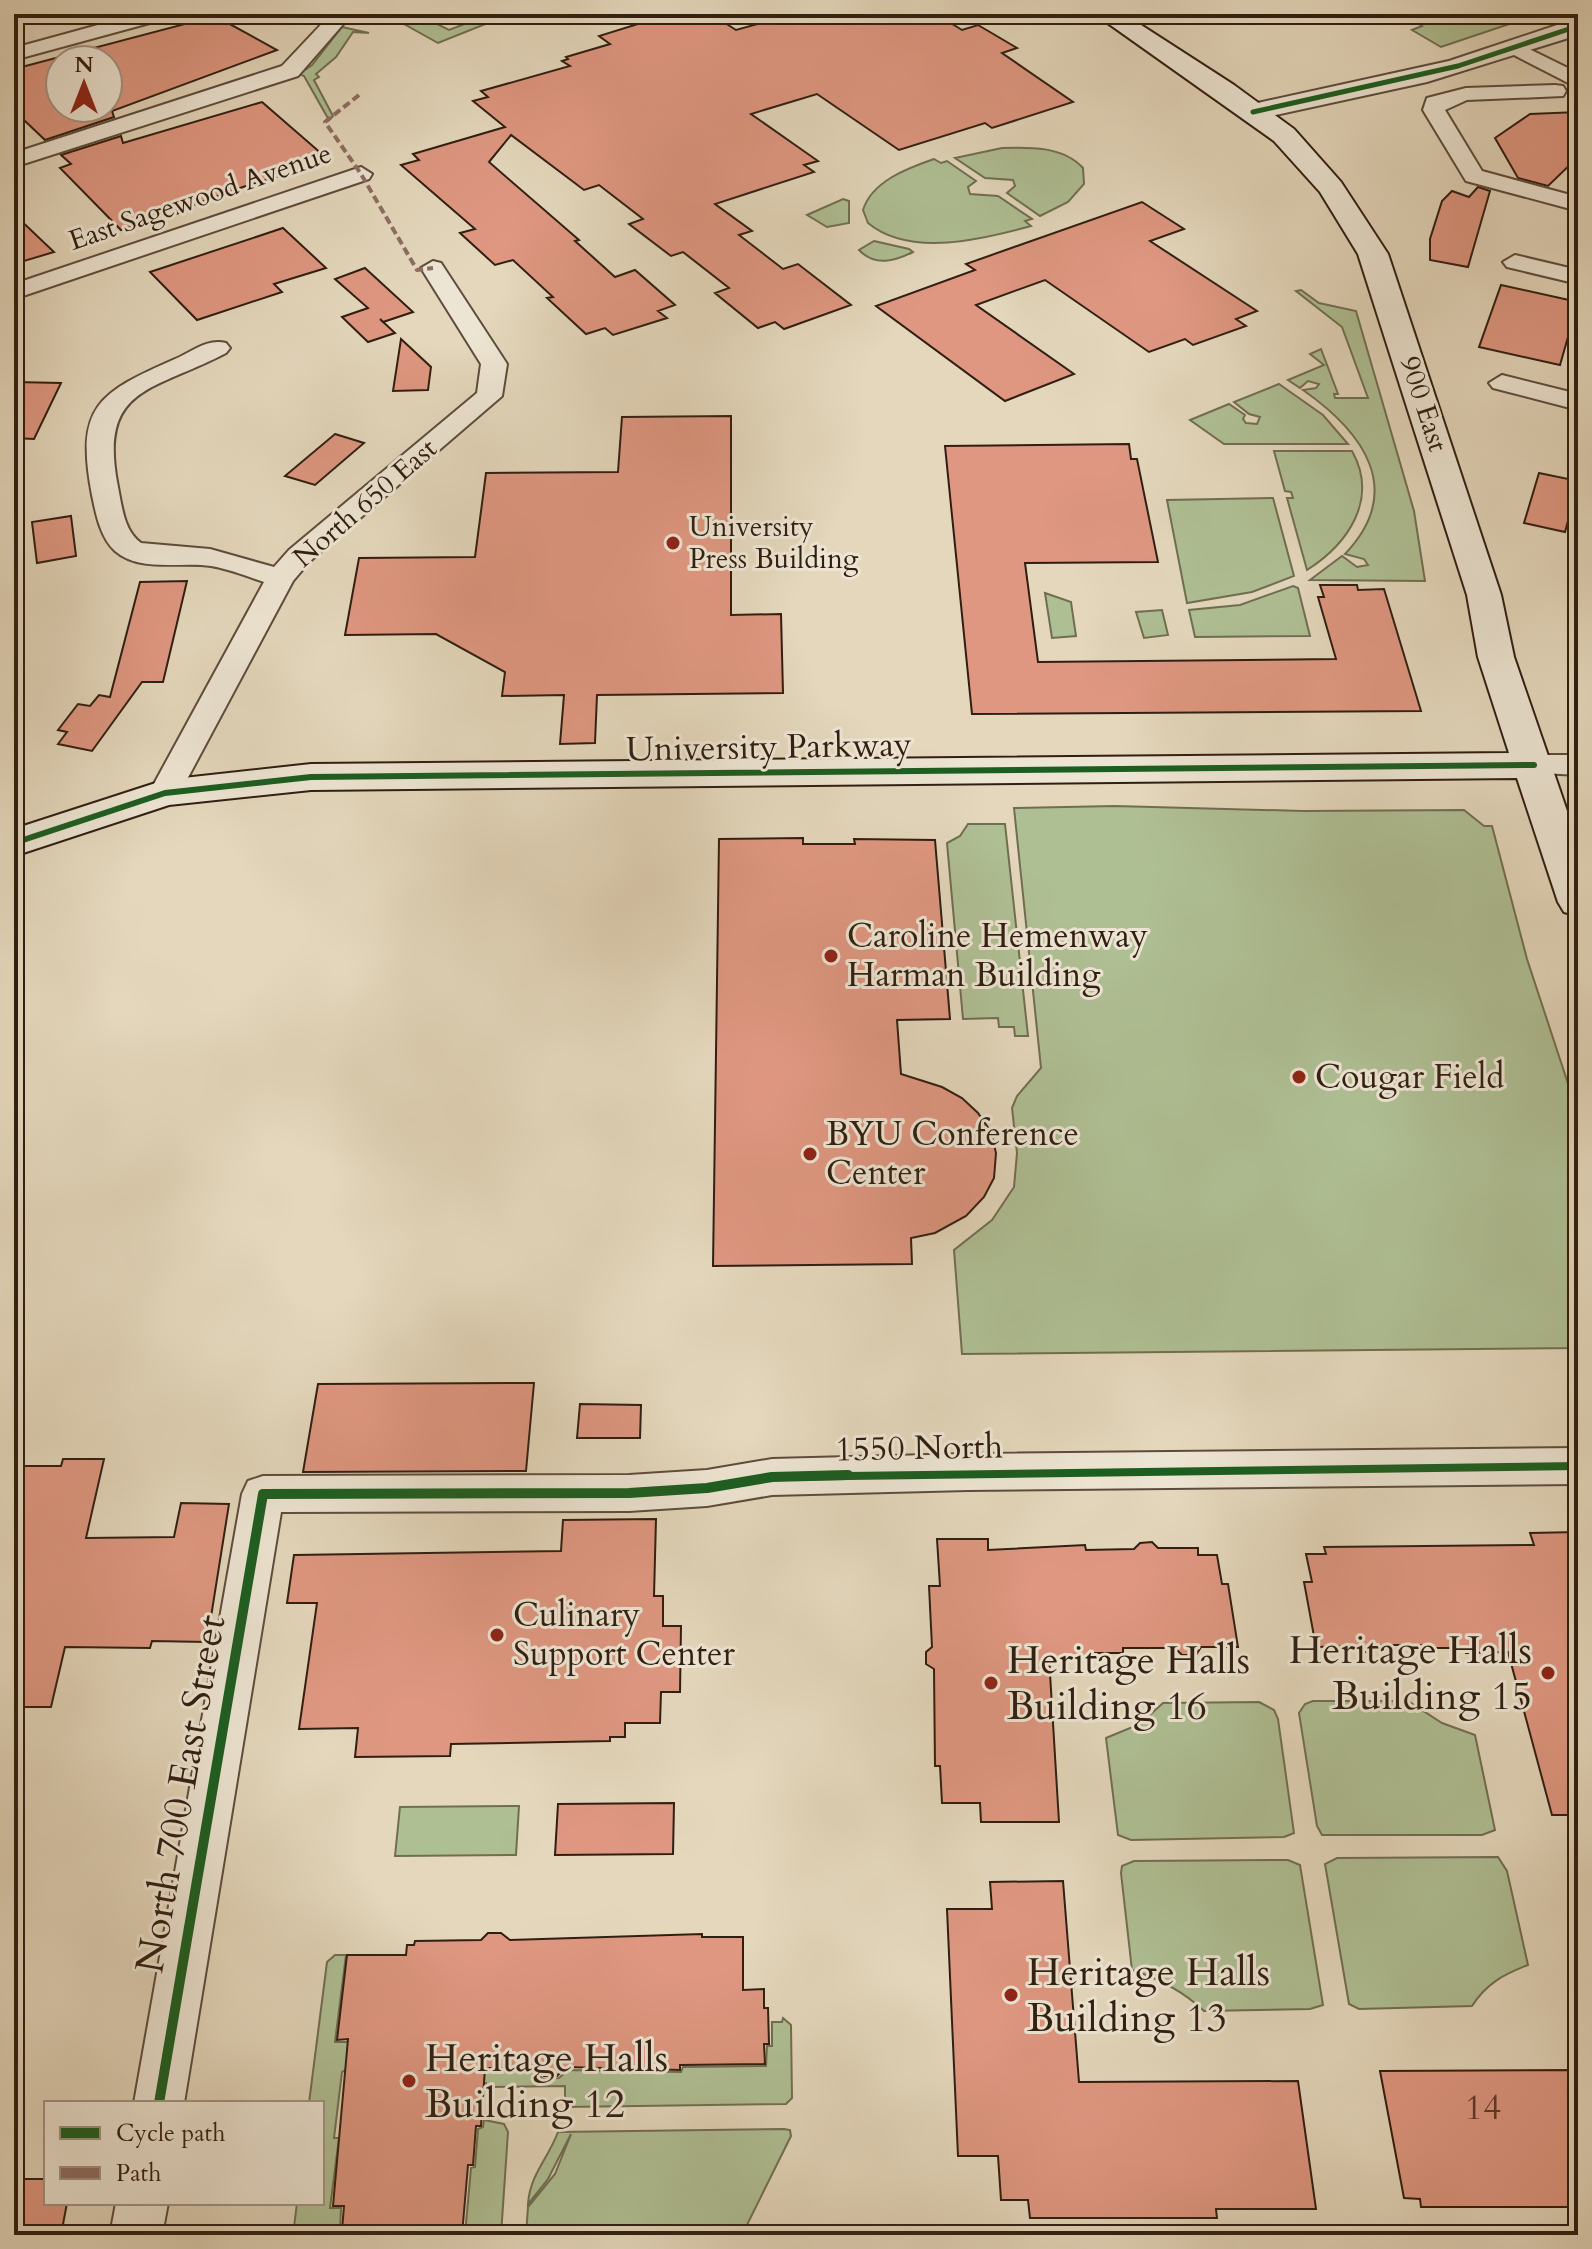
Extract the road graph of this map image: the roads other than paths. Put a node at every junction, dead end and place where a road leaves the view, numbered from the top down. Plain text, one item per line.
1 (161, 14) edge
2 (342, 14) edge
3 (1107, 14) edge
4 (76, 15) edge
5 (1578, 26) edge
6 (115, 27) junction
7 (1519, 50) junction
8 (14, 54) edge
9 (1422, 76) junction
10 (1578, 82) edge
11 (1555, 91) dead end
12 (1459, 96) junction
13 (1253, 112) junction
14 (14, 160) edge
15 (361, 174) dead end
16 (1578, 204) edge
17 (1515, 262) dead end
18 (433, 268) dead end
19 (1578, 277) edge
20 (14, 292) edge
21 (217, 348) dead end
22 (1502, 383) dead end
23 (1578, 402) edge
24 (280, 578) junction
25 (1534, 765) junction
26 (1578, 765) edge
27 (165, 793) junction
28 (14, 843) edge
29 (1578, 902) edge
30 (1578, 1466) edge
31 (263, 1494) joint
32 (159, 2101) edge
33 (142, 2205) edge
34 (136, 2235) edge

1 - 6 street
2 - 14 street
3 - 13 main road, 900 East
4 - 6 street
5 - 7 main road
6 - 8 street
7 - 9 main road
7 - 10 street
9 - 12 street
9 - 13 main road
11 - 12 street
12 - 16 street
13 - 25 main road, 900 East
15 - 20 street, East Sagewood Avenue
17 - 19 street
18 - 24 street, North 650 East
21 - 24 street
22 - 23 street
24 - 27 street, North 650 East
25 - 26 street, University Parkway
25 - 27 main road, University Parkway
25 - 29 main road, 900 East
27 - 28 main road, University Parkway
30 - 31 street, 1550 North
31 - 32 street, North 700 East Street
33 - 34 street

